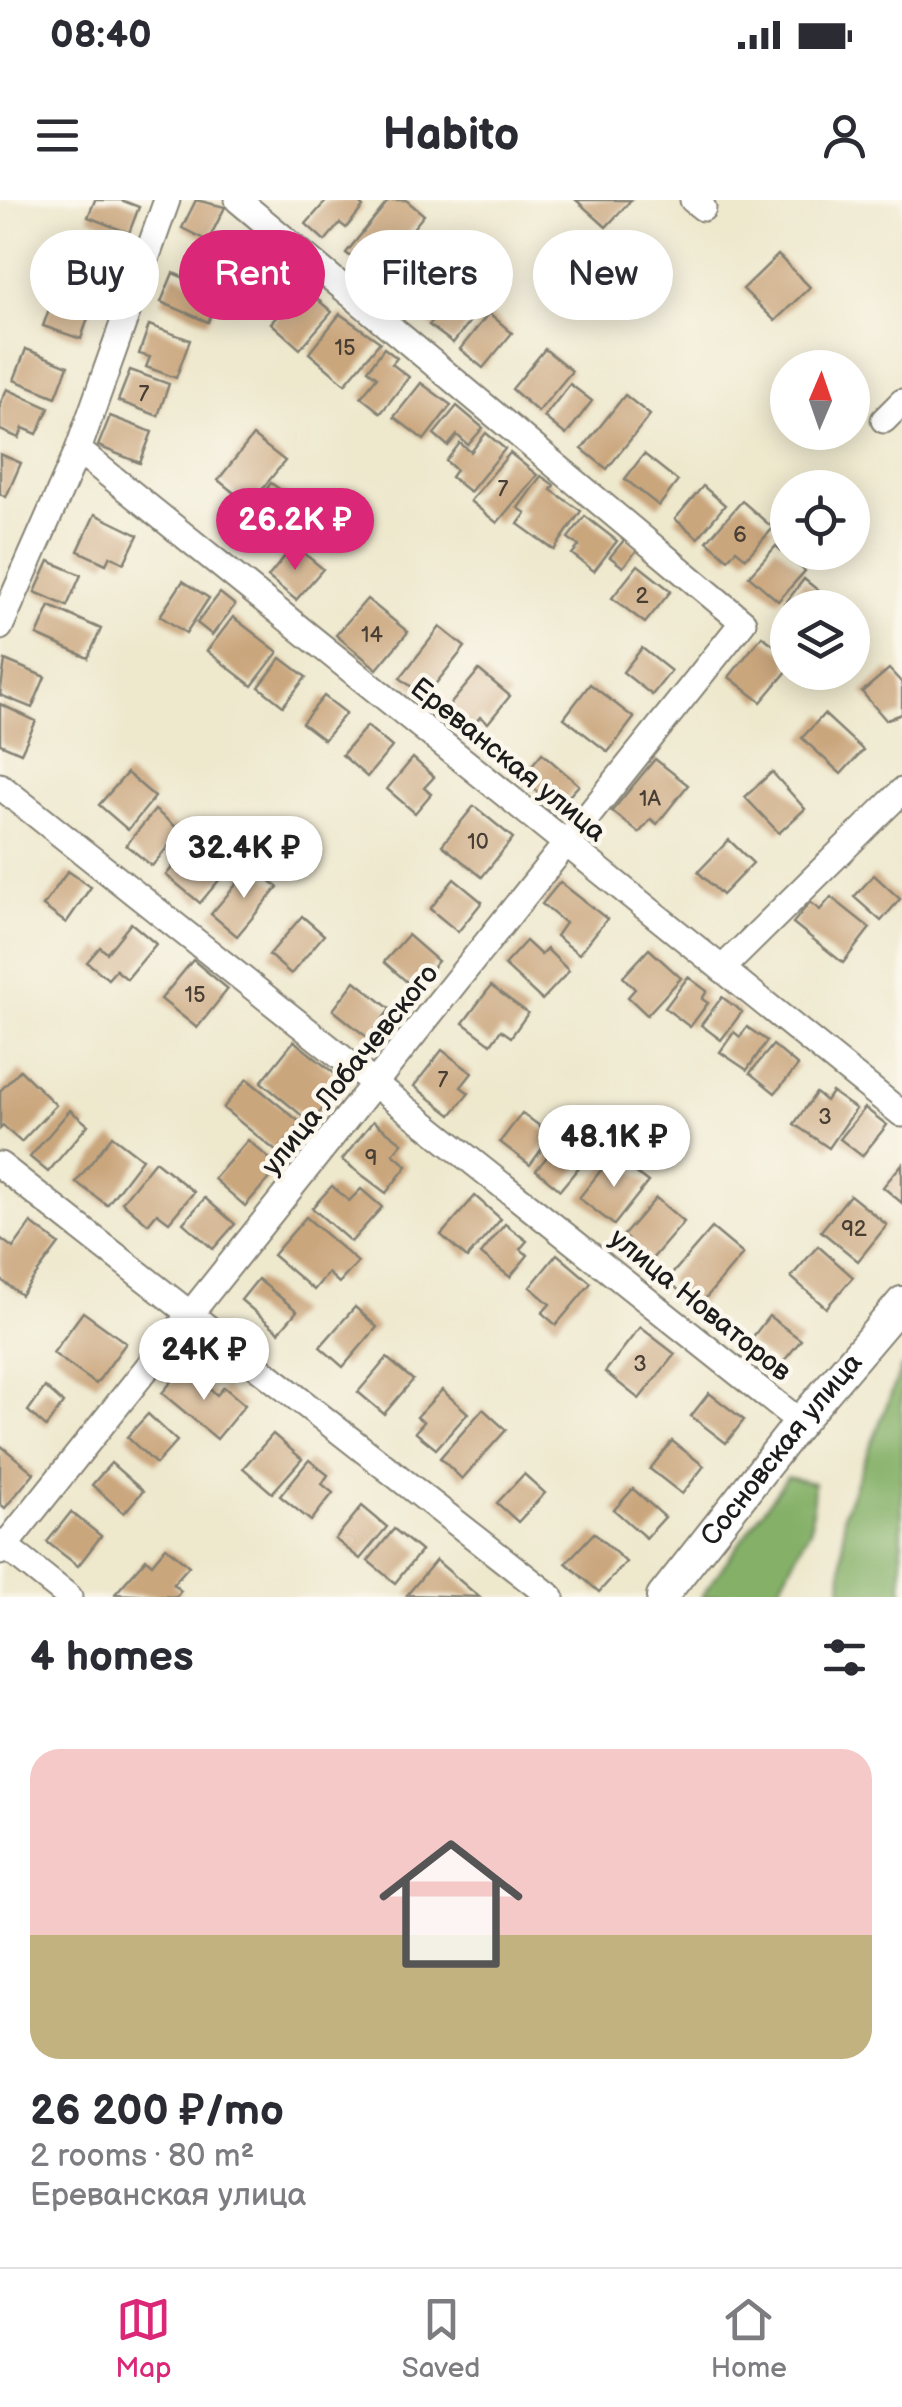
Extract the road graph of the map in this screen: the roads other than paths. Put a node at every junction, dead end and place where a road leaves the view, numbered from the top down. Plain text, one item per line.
1 (167, 200) edge
2 (238, 200) edge
3 (78, 450) junction
4 (0, 627) edge
5 (0, 786) edge
6 (902, 791) edge
7 (568, 844) junction
8 (722, 969) junction
9 (376, 1083) junction
10 (902, 1114) edge
11 (0, 1165) edge
12 (902, 1302) edge
13 (191, 1315) junction
14 (800, 1422) junction
15 (2, 1547) edge
16 (70, 1597) edge
17 (551, 1597) edge
18 (662, 1597) edge

1 - 3 street
2 - 7 street, улица Лобачевского
3 - 4 street
3 - 7 street, Ереванская улица
5 - 9 street, улица Новаторов
6 - 8 street
7 - 8 street, Ереванская улица
7 - 9 street, улица Лобачевского
8 - 10 street, Ереванская улица
9 - 13 street, улица Лобачевского
9 - 14 street, улица Новаторов
11 - 13 street
12 - 14 street, Сосновская улица
13 - 15 street, улица Лобачевского
13 - 17 street
14 - 18 street, Сосновская улица
15 - 16 street

